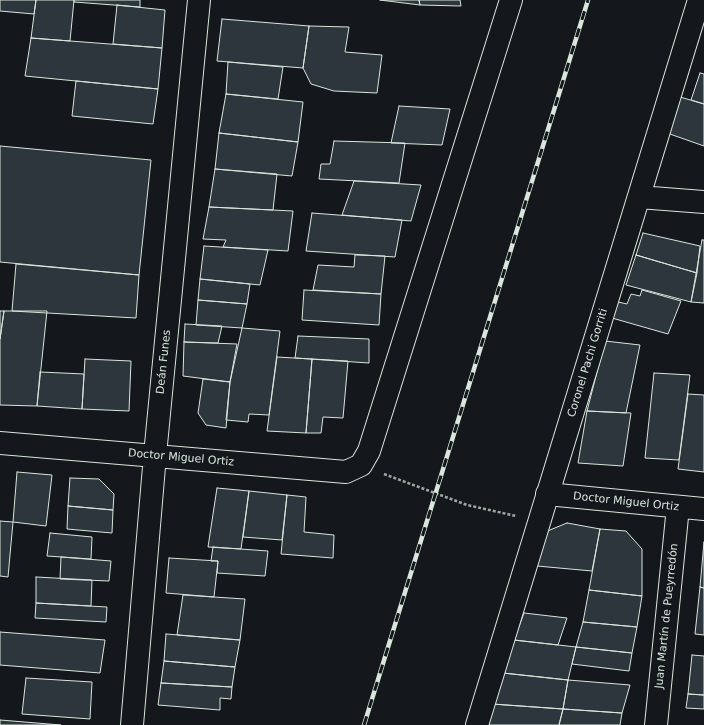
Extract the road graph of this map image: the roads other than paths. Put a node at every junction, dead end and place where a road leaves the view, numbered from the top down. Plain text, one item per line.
1 (199, 0) edge
2 (511, 0) edge
3 (699, 0) edge
4 (639, 197) junction
5 (704, 202) edge
6 (0, 443) edge
7 (155, 456) junction
8 (547, 494) junction
9 (678, 507) junction
10 (704, 509) edge
11 (132, 725) edge
12 (477, 725) edge
13 (656, 725) edge

1 - 7 street, Deán Funes
2 - 7 street, Doctor Miguel Ortiz
3 - 4 street, Coronel Pachi Gorriti
4 - 5 street
4 - 8 street, Coronel Pachi Gorriti
6 - 7 street, Doctor Miguel Ortiz
7 - 11 street, Deán Funes
8 - 9 street, Doctor Miguel Ortiz
8 - 12 street, Coronel Pachi Gorriti
9 - 10 street, Doctor Miguel Ortiz
9 - 13 street, Juan Martín de Pueyrredón

